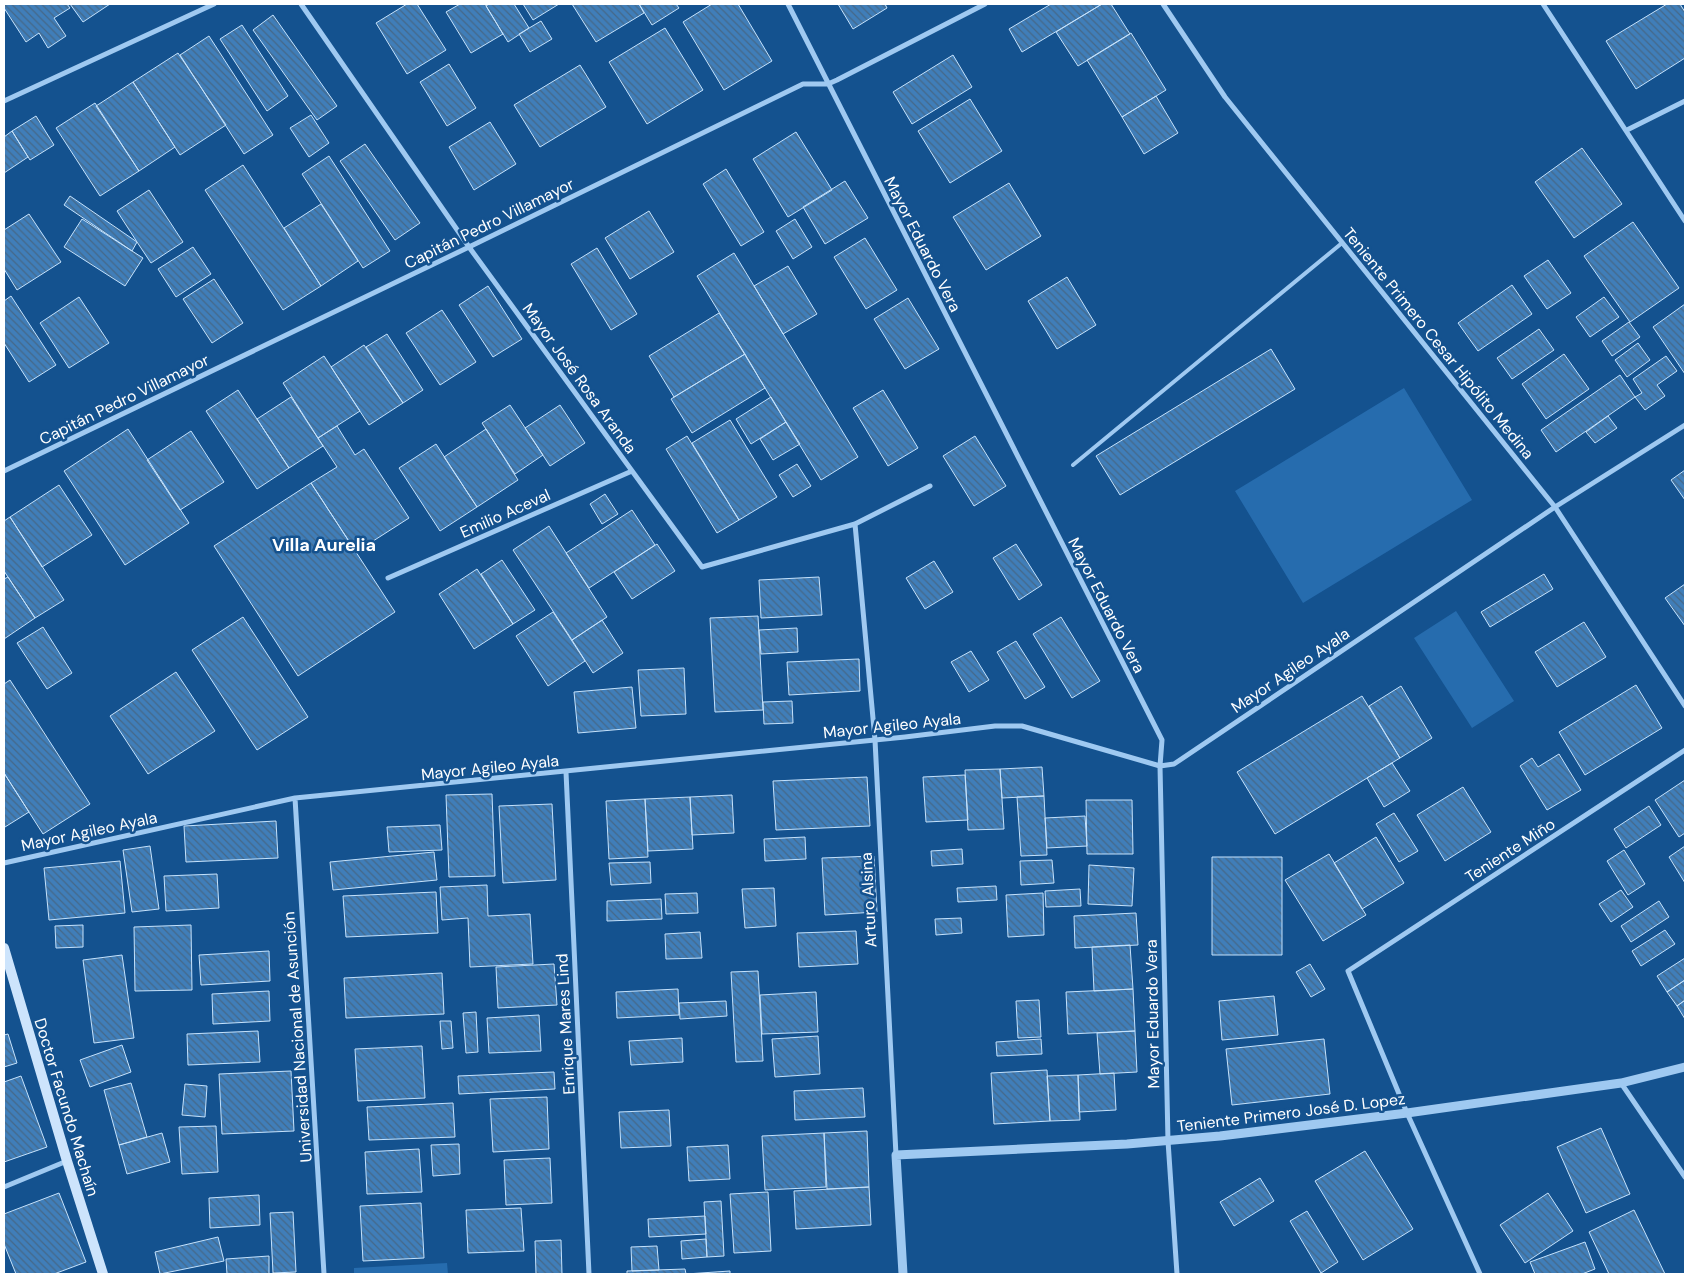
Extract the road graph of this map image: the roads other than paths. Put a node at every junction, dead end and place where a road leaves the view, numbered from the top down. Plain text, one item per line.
1 (214, 4) edge
2 (301, 4) edge
3 (788, 4) edge
4 (986, 4) edge
5 (1163, 4) edge
6 (1543, 4) edge
7 (828, 84) junction
8 (4, 101) edge
9 (1685, 101) edge
10 (1627, 130) junction
11 (1685, 221) edge
12 (1342, 243) junction
13 (469, 247) junction
14 (1685, 424) edge
15 (1073, 465) dead end
16 (4, 471) edge
17 (632, 471) junction
18 (930, 486) dead end
19 (1555, 507) junction
20 (855, 524) junction
21 (388, 578) dead end
22 (1685, 706) edge
23 (875, 740) junction
24 (1685, 750) edge
25 (1160, 766) junction
26 (566, 772) junction
27 (295, 798) junction
28 (4, 863) edge
29 (4, 948) edge
30 (1685, 1067) edge
31 (1621, 1083) junction
32 (1407, 1114) junction
33 (1168, 1141) junction
34 (896, 1155) junction
35 (66, 1161) junction
36 (1685, 1178) edge
37 (4, 1187) edge
38 (103, 1274) edge
39 (324, 1274) edge
40 (589, 1274) edge
41 (903, 1274) edge
42 (1177, 1274) edge
43 (1480, 1274) edge

1 - 8 street
2 - 13 street, Mayor José Rosa Aranda
3 - 7 street, Mayor Eduardo Vera
4 - 7 street, Capitán Pedro Villamayor
5 - 12 street, Teniente Primero Cesar Hipólito Medina
6 - 10 street
7 - 13 street, Capitán Pedro Villamayor
7 - 25 street, Mayor Eduardo Vera
9 - 10 street
10 - 11 street
12 - 15 lane
12 - 19 street, Teniente Primero Cesar Hipólito Medina
13 - 16 street, Capitán Pedro Villamayor
13 - 17 street, Mayor José Rosa Aranda
14 - 19 street, Mayor Agileo Ayala
17 - 20 street, Mayor José Rosa Aranda
17 - 21 street, Emilio Aceval
18 - 20 street, Mayor José Rosa Aranda
19 - 22 street, Teniente Primero Cesar Hipólito Medina
19 - 25 street, Mayor Agileo Ayala
20 - 23 street, Arturo Alsina
23 - 25 street, Mayor Agileo Ayala
23 - 26 street, Mayor Agileo Ayala
23 - 34 street, Arturo Alsina
24 - 32 street, Teniente Miño
25 - 33 street, Mayor Eduardo Vera
26 - 27 street, Mayor Agileo Ayala
26 - 40 street, Enrique Mares Lind
27 - 28 street, Mayor Agileo Ayala
27 - 39 street, Universidad Nacional de Asunción
29 - 35 main road, Doctor Facundo Machaín
30 - 31 street, Teniente Primero José D. Lopez
31 - 32 street, Teniente Primero José D. Lopez
31 - 36 street
32 - 33 street, Teniente Primero José D. Lopez
32 - 43 street
33 - 34 street, Teniente Primero José D. Lopez
33 - 42 street, Mayor Eduardo Vera
34 - 41 street, Arturo Alsina
35 - 37 street
35 - 38 main road, Doctor Facundo Machaín

